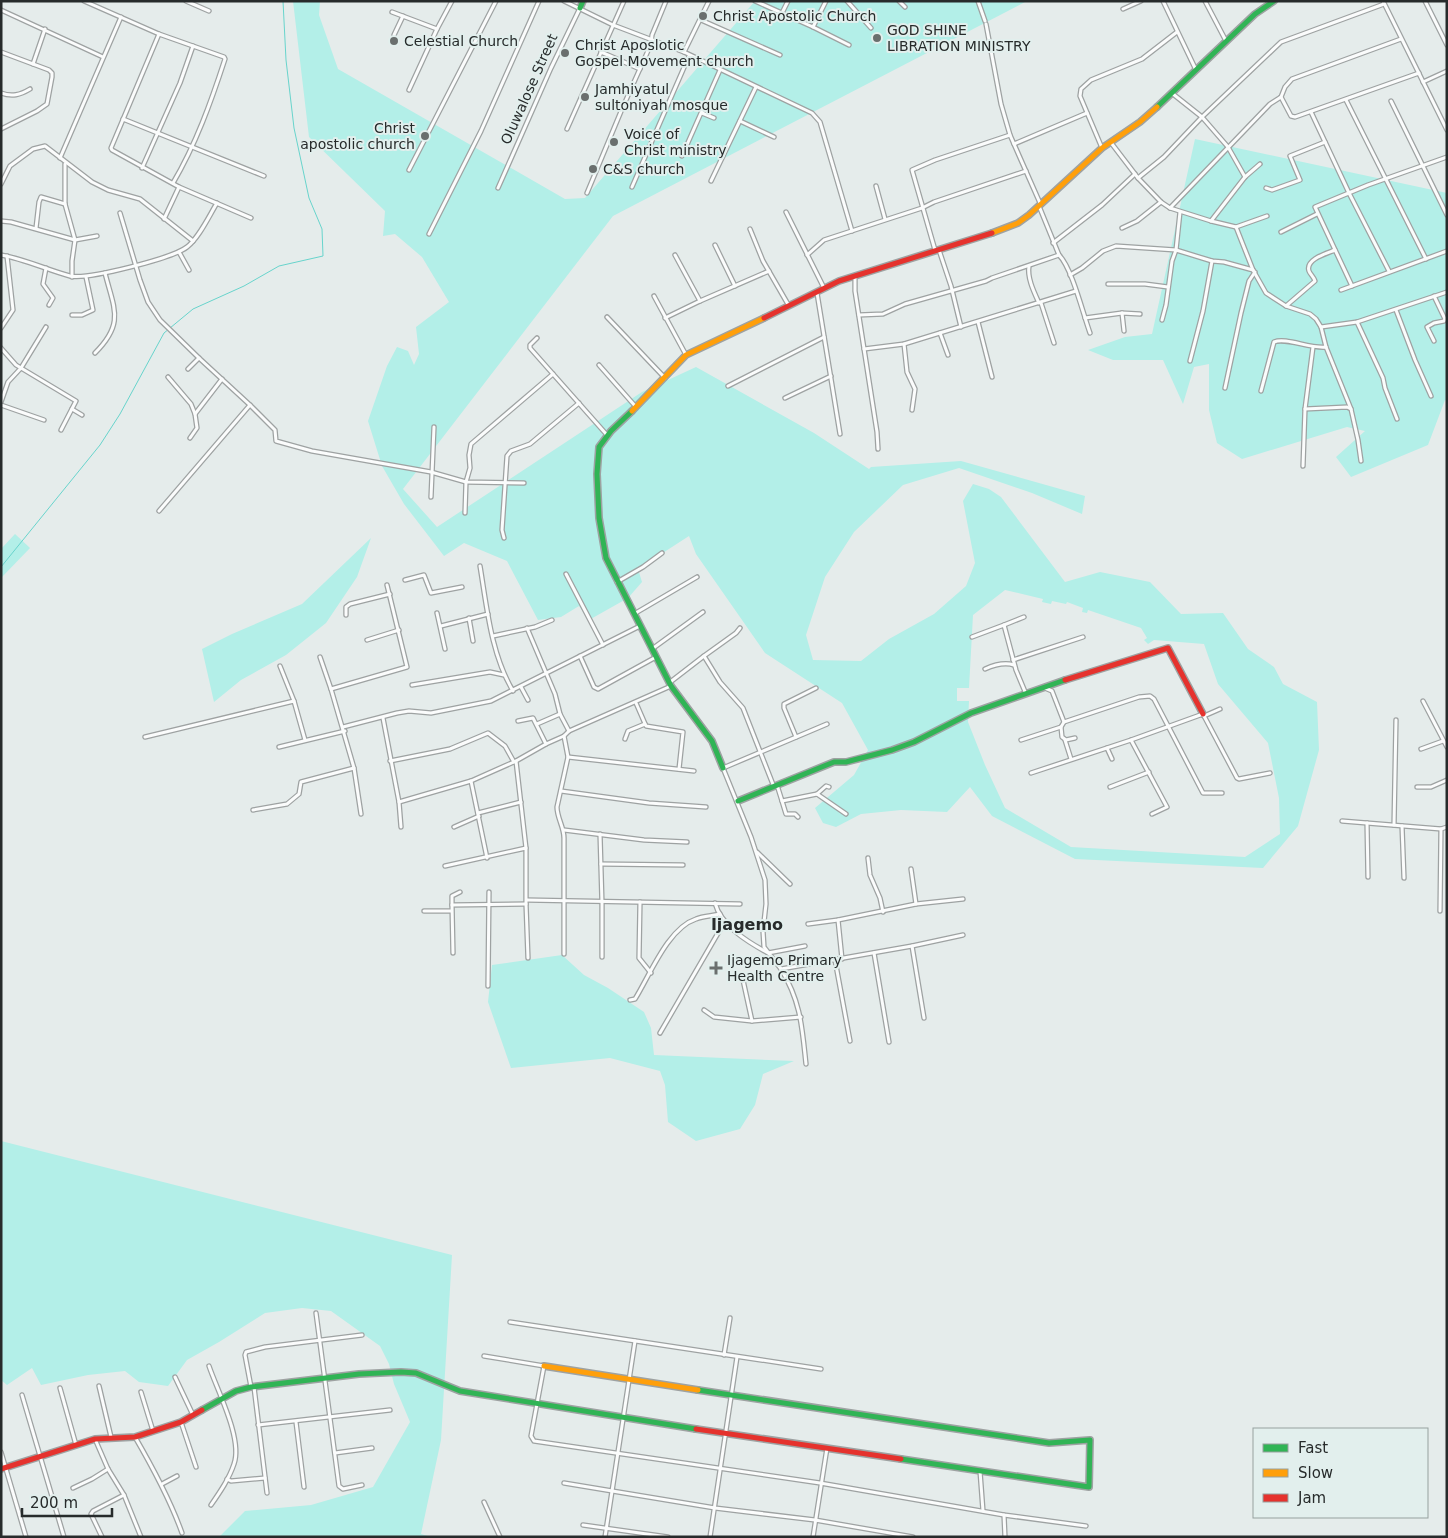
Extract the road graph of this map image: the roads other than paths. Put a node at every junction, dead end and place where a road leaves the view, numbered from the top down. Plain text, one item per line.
1 (84, 1) edge
2 (186, 1) edge
3 (452, 1) edge
4 (496, 1) edge
5 (539, 1) edge
6 (564, 1) edge
7 (583, 1) edge
8 (624, 1) edge
9 (666, 1) edge
10 (709, 1) edge
11 (755, 1) edge
12 (788, 1) edge
13 (826, 1) edge
14 (847, 1) edge
15 (899, 1) edge
16 (978, 1) edge
17 (1141, 1) edge
18 (1163, 1) edge
19 (1205, 1) edge
20 (1274, 1) edge
21 (1425, 1) edge
22 (1384, 3) edge
23 (905, 7) dead end
24 (580, 8) junction
25 (1123, 9) dead end
26 (1, 10) edge
27 (209, 11) dead end
28 (392, 12) dead end
29 (782, 13) junction
30 (403, 16) junction
31 (121, 17) junction
32 (701, 20) junction
33 (614, 25) junction
34 (813, 27) junction
35 (871, 28) dead end
36 (437, 29) junction
37 (45, 30) junction
38 (1177, 32) junction
39 (159, 34) junction
40 (394, 35) dead end
41 (1401, 39) junction
42 (652, 40) junction
43 (1226, 41) junction
44 (849, 45) dead end
45 (1447, 45) edge
46 (193, 46) junction
47 (1, 52) edge
48 (601, 52) junction
49 (684, 52) junction
50 (780, 55) dead end
51 (689, 56) junction
52 (103, 57) junction
53 (33, 64) junction
54 (640, 69) junction
55 (720, 70) junction
56 (1196, 70) junction
57 (1447, 71) edge
58 (1419, 74) junction
59 (1423, 82) junction
60 (756, 87) junction
61 (30, 89) dead end
62 (409, 90) dead end
63 (1, 93) edge
64 (1173, 94) junction
65 (1281, 97) junction
66 (1346, 100) junction
67 (1391, 101) dead end
68 (1310, 112) junction
69 (702, 113) junction
70 (1087, 113) junction
71 (1202, 117) junction
72 (123, 118) junction
73 (714, 118) dead end
74 (740, 121) junction
75 (2, 128) edge
76 (567, 129) dead end
77 (1447, 130) edge
78 (158, 132) junction
79 (1010, 135) junction
80 (774, 137) dead end
81 (1325, 142) junction
82 (1014, 144) junction
83 (1112, 144) junction
84 (191, 147) junction
85 (1228, 147) junction
86 (1102, 148) junction
87 (682, 156) dead end
88 (1447, 157) edge
89 (60, 158) junction
90 (65, 163) junction
91 (1260, 164) dead end
92 (1423, 167) junction
93 (142, 168) junction
94 (409, 170) dead end
95 (1026, 171) junction
96 (1136, 174) junction
97 (264, 176) dead end
98 (1245, 177) junction
99 (1138, 178) junction
100 (1386, 179) junction
101 (711, 182) dead end
102 (173, 183) junction
103 (1, 184) edge
104 (876, 186) dead end
105 (179, 187) junction
106 (632, 187) dead end
107 (498, 188) dead end
108 (1266, 188) dead end
109 (587, 193) dead end
110 (1349, 193) junction
111 (1161, 202) junction
112 (217, 203) junction
113 (65, 204) junction
114 (1039, 204) junction
115 (922, 208) junction
116 (1170, 208) junction
117 (786, 212) dead end
118 (1180, 212) junction
119 (120, 213) dead end
120 (1317, 214) junction
121 (1267, 216) dead end
122 (1447, 216) edge
123 (251, 218) dead end
124 (164, 219) junction
125 (886, 219) junction
126 (1, 221) edge
127 (1211, 222) junction
128 (1236, 227) junction
129 (36, 228) junction
130 (1122, 228) dead end
131 (750, 229) dead end
132 (852, 231) junction
133 (1281, 232) dead end
134 (429, 234) dead end
135 (98, 236) dead end
136 (75, 240) junction
137 (193, 241) junction
138 (1053, 243) junction
139 (715, 245) dead end
140 (937, 250) junction
141 (1176, 250) junction
142 (1335, 250) junction
143 (1447, 251) edge
144 (179, 252) junction
145 (1, 255) edge
146 (675, 255) dead end
147 (807, 255) junction
148 (1059, 255) junction
149 (7, 256) junction
150 (1426, 259) junction
151 (1212, 261) junction
152 (136, 265) junction
153 (1029, 266) junction
154 (46, 268) junction
155 (190, 270) dead end
156 (769, 271) junction
157 (1254, 271) junction
158 (1389, 271) junction
159 (105, 273) junction
160 (1070, 275) junction
161 (855, 276) junction
162 (72, 277) junction
163 (86, 277) junction
164 (1108, 284) dead end
165 (735, 286) junction
166 (1352, 286) junction
167 (1168, 287) junction
168 (824, 288) junction
169 (1341, 290) dead end
170 (1076, 291) junction
171 (951, 292) junction
172 (1447, 292) edge
173 (817, 293) junction
174 (654, 296) dead end
175 (1434, 296) junction
176 (700, 301) junction
177 (1040, 303) junction
178 (49, 305) dead end
179 (789, 306) junction
180 (1286, 306) junction
181 (1396, 310) junction
182 (1122, 313) junction
183 (1140, 314) dead end
184 (72, 315) dead end
185 (859, 315) junction
186 (607, 317) dead end
187 (665, 318) junction
188 (1085, 318) junction
189 (1162, 320) dead end
190 (978, 322) junction
191 (1358, 322) junction
192 (46, 326) dead end
193 (961, 327) junction
194 (1321, 327) junction
195 (1, 328) edge
196 (1124, 331) dead end
197 (940, 333) junction
198 (1090, 333) dead end
199 (824, 337) junction
200 (537, 338) dead end
201 (1434, 341) dead end
202 (1054, 343) dead end
203 (904, 344) junction
204 (1326, 346) junction
205 (1313, 347) junction
206 (1, 348) edge
207 (864, 349) junction
208 (95, 353) dead end
209 (686, 355) junction
210 (948, 355) dead end
211 (199, 358) junction
212 (1190, 361) dead end
213 (599, 365) dead end
214 (20, 368) junction
215 (188, 369) dead end
216 (553, 374) junction
217 (831, 376) junction
218 (168, 377) dead end
219 (992, 377) dead end
220 (665, 378) junction
221 (222, 379) junction
222 (728, 386) dead end
223 (1225, 388) dead end
224 (1261, 391) dead end
225 (1431, 396) dead end
226 (785, 398) dead end
227 (1, 403) edge
228 (579, 403) junction
229 (250, 405) junction
230 (637, 408) junction
231 (72, 409) junction
232 (1305, 409) junction
233 (1351, 409) junction
234 (912, 410) dead end
235 (195, 414) junction
236 (82, 415) dead end
237 (44, 420) dead end
238 (1397, 420) dead end
239 (434, 427) dead end
240 (61, 430) dead end
241 (840, 434) dead end
242 (608, 435) junction
243 (190, 438) dead end
244 (878, 449) dead end
245 (1360, 462) dead end
246 (1303, 466) dead end
247 (431, 472) junction
248 (466, 482) junction
249 (524, 483) dead end
250 (504, 484) junction
251 (431, 497) dead end
252 (159, 511) dead end
253 (466, 513) dead end
254 (504, 538) dead end
255 (662, 553) dead end
256 (480, 566) dead end
257 (566, 574) dead end
258 (697, 577) dead end
259 (405, 580) dead end
260 (617, 582) junction
261 (387, 585) dead end
262 (462, 587) dead end
263 (390, 594) junction
264 (703, 612) dead end
265 (437, 613) dead end
266 (488, 614) junction
267 (634, 614) junction
268 (346, 615) dead end
269 (1024, 617) dead end
270 (469, 618) junction
271 (552, 620) dead end
272 (1004, 625) junction
273 (441, 626) junction
274 (640, 626) junction
275 (527, 628) junction
276 (740, 628) dead end
277 (399, 630) junction
278 (493, 636) junction
279 (972, 637) dead end
280 (1082, 637) dead end
281 (367, 640) dead end
282 (473, 640) dead end
283 (603, 645) junction
284 (445, 649) dead end
285 (652, 650) junction
286 (580, 656) junction
287 (704, 656) junction
288 (320, 657) dead end
289 (656, 657) junction
290 (1014, 660) junction
291 (1014, 665) junction
292 (280, 666) dead end
293 (985, 669) dead end
294 (546, 673) junction
295 (504, 675) junction
296 (412, 685) dead end
297 (670, 685) junction
298 (1054, 685) junction
299 (521, 687) junction
300 (816, 688) dead end
301 (1045, 688) junction
302 (331, 689) junction
303 (513, 691) junction
304 (1052, 691) junction
305 (1026, 694) junction
306 (528, 700) dead end
307 (294, 701) junction
308 (1423, 701) dead end
309 (636, 703) junction
310 (1220, 709) dead end
311 (560, 714) junction
312 (1203, 715) junction
313 (383, 718) junction
314 (1396, 720) dead end
315 (518, 721) dead end
316 (1064, 722) junction
317 (537, 724) junction
318 (645, 724) junction
319 (827, 724) dead end
320 (1167, 726) junction
321 (1061, 727) junction
322 (344, 729) junction
323 (569, 730) junction
324 (564, 736) junction
325 (145, 737) dead end
326 (796, 737) junction
327 (1075, 738) dead end
328 (625, 739) dead end
329 (305, 740) junction
330 (1021, 740) dead end
331 (1064, 740) junction
332 (1131, 740) junction
333 (1443, 741) junction
334 (546, 744) junction
335 (279, 747) dead end
336 (1447, 747) edge
337 (1107, 748) junction
338 (1421, 749) dead end
339 (760, 752) junction
340 (568, 756) junction
341 (1071, 759) junction
342 (1112, 759) dead end
343 (390, 761) junction
344 (515, 761) junction
345 (354, 768) junction
346 (723, 768) junction
347 (680, 769) junction
348 (694, 771) dead end
349 (1150, 772) junction
350 (1270, 773) dead end
351 (1032, 774) dead end
352 (1447, 780) edge
353 (471, 781) junction
354 (775, 786) junction
355 (830, 787) dead end
356 (1110, 787) dead end
357 (1417, 787) dead end
358 (561, 790) junction
359 (1222, 793) dead end
360 (816, 794) junction
361 (738, 801) junction
362 (782, 801) junction
363 (399, 802) junction
364 (522, 802) junction
365 (706, 807) dead end
366 (253, 810) dead end
367 (361, 814) dead end
368 (846, 814) dead end
369 (1152, 814) dead end
370 (479, 815) junction
371 (798, 817) dead end
372 (1342, 821) dead end
373 (1367, 823) junction
374 (1394, 825) junction
375 (1402, 826) junction
376 (401, 827) dead end
377 (454, 827) dead end
378 (1447, 827) edge
379 (564, 830) junction
380 (1441, 830) junction
381 (600, 834) junction
382 (687, 842) dead end
383 (526, 848) junction
384 (756, 852) junction
385 (487, 858) junction
386 (868, 858) dead end
387 (601, 864) junction
388 (683, 864) dead end
389 (446, 866) dead end
390 (911, 869) dead end
391 (1368, 877) dead end
392 (1404, 878) dead end
393 (790, 884) dead end
394 (460, 892) dead end
395 (489, 892) dead end
396 (963, 898) dead end
397 (526, 902) junction
398 (564, 902) junction
399 (602, 902) junction
400 (640, 902) junction
401 (715, 903) junction
402 (489, 904) junction
403 (740, 904) dead end
404 (916, 904) junction
405 (452, 905) junction
406 (424, 911) dead end
407 (451, 911) junction
408 (1440, 911) dead end
409 (884, 912) junction
410 (720, 914) junction
411 (838, 920) junction
412 (808, 924) dead end
413 (730, 925) junction
414 (963, 934) dead end
415 (805, 946) dead end
416 (912, 946) junction
417 (453, 953) dead end
418 (768, 953) junction
419 (874, 953) junction
420 (564, 954) dead end
421 (602, 957) dead end
422 (528, 958) dead end
423 (842, 959) junction
424 (834, 960) junction
425 (781, 969) junction
426 (650, 973) junction
427 (743, 980) dead end
428 (488, 986) dead end
429 (630, 1000) dead end
430 (704, 1010) dead end
431 (801, 1017) junction
432 (924, 1018) dead end
433 (752, 1021) junction
434 (660, 1033) dead end
435 (850, 1041) dead end
436 (889, 1042) dead end
437 (806, 1064) dead end
438 (316, 1313) dead end
439 (730, 1318) dead end
440 (510, 1322) dead end
441 (362, 1335) dead end
442 (319, 1341) junction
443 (635, 1341) junction
444 (724, 1355) junction
445 (484, 1356) dead end
446 (737, 1357) junction
447 (209, 1366) dead end
448 (544, 1366) junction
449 (821, 1369) dead end
450 (176, 1377) dead end
451 (325, 1379) junction
452 (630, 1379) junction
453 (99, 1386) dead end
454 (252, 1387) junction
455 (60, 1388) dead end
456 (141, 1392) dead end
457 (730, 1394) junction
458 (22, 1395) dead end
459 (222, 1399) junction
460 (538, 1404) junction
461 (390, 1410) dead end
462 (193, 1416) junction
463 (330, 1417) junction
464 (624, 1417) junction
465 (181, 1422) junction
466 (296, 1422) junction
467 (258, 1425) junction
468 (153, 1431) junction
469 (724, 1433) junction
470 (111, 1437) junction
471 (136, 1437) junction
472 (95, 1439) junction
473 (783, 1441) junction
474 (76, 1445) junction
475 (372, 1448) dead end
476 (1, 1452) edge
477 (335, 1453) junction
478 (618, 1454) junction
479 (40, 1457) junction
480 (196, 1467) dead end
481 (3, 1468) edge
482 (108, 1469) junction
483 (719, 1469) junction
484 (980, 1472) junction
485 (176, 1476) dead end
486 (265, 1478) junction
487 (228, 1480) junction
488 (564, 1483) dead end
489 (162, 1484) junction
490 (820, 1484) junction
491 (362, 1485) dead end
492 (304, 1487) dead end
493 (73, 1488) dead end
494 (612, 1491) junction
495 (268, 1493) dead end
496 (124, 1496) junction
497 (484, 1502) dead end
498 (211, 1505) dead end
499 (715, 1508) junction
500 (983, 1510) junction
501 (1004, 1514) junction
502 (815, 1520) junction
503 (583, 1525) dead end
504 (1086, 1526) dead end
505 (606, 1528) junction
506 (182, 1533) dead end
507 (26, 1537) edge
508 (64, 1537) edge
509 (102, 1537) edge
510 (141, 1537) edge
511 (500, 1537) edge
512 (605, 1537) edge
513 (668, 1537) edge
514 (710, 1537) edge
515 (814, 1537) edge
516 (913, 1537) edge
517 (1005, 1537) edge

1 - 31 street
2 - 27 street
3 - 36 street
4 - 94 street
5 - 134 street
6 - 24 street
7 - 24 street, Oluwalose Street
8 - 33 street
9 - 42 street
10 - 32 street
11 - 29 street
12 - 29 street
13 - 34 street
14 - 35 street
15 - 23 street
16 - 79 street
17 - 25 street
18 - 38 street
19 - 43 street
20 - 43 street
21 - 45 street
22 - 41 street
22 - 71 street
24 - 33 street
24 - 107 street, Oluwalose Street
26 - 37 street
28 - 30 street
29 - 34 street
30 - 36 street
30 - 40 street
31 - 39 street
31 - 52 street
32 - 49 street
32 - 50 street
33 - 42 street
33 - 48 street
34 - 44 street
36 - 62 street
37 - 52 street
37 - 53 street
38 - 56 street
38 - 70 street
39 - 46 street
39 - 72 street
41 - 58 street
41 - 65 street
42 - 49 street
42 - 54 street
43 - 56 street
46 - 78 street
46 - 84 street
47 - 53 street
48 - 54 street
48 - 76 street
49 - 51 street
51 - 55 street
51 - 106 street
52 - 89 street
53 - 75 street
54 - 109 street
55 - 60 street
55 - 69 street
56 - 64 street
57 - 59 street
58 - 59 street
58 - 66 street
59 - 77 street
60 - 74 street
60 - 132 street
61 - 63 street
64 - 71 street
64 - 83 street
65 - 68 street
65 - 85 street
66 - 68 street
66 - 100 street
67 - 92 street
68 - 81 street
69 - 73 street
69 - 87 street
70 - 82 street
70 - 86 street
71 - 85 street
71 - 99 street
72 - 78 street
72 - 93 street
74 - 80 street
74 - 101 street
78 - 84 street
78 - 93 street
79 - 82 street
79 - 115 street
81 - 108 street
81 - 110 street
82 - 95 street
83 - 86 street
83 - 96 street
84 - 97 street
84 - 102 street
85 - 98 street
85 - 116 street
86 - 114 street
88 - 92 street
89 - 90 street
89 - 103 street
90 - 113 street
90 - 124 street
91 - 98 street
92 - 100 street
92 - 122 street
93 - 102 street
95 - 114 street
95 - 115 street
96 - 99 street
96 - 138 street
98 - 127 street
99 - 111 street
100 - 110 street
100 - 150 street
102 - 105 street
104 - 125 street
105 - 112 street
105 - 124 street
110 - 120 street
110 - 158 street
111 - 116 street
111 - 130 street
112 - 123 street
112 - 137 street
113 - 129 street
113 - 136 street
114 - 138 street
114 - 140 street
115 - 125 street
115 - 140 street
116 - 118 street
117 - 147 street
118 - 127 street
118 - 141 street
119 - 152 street
120 - 133 street
120 - 142 street
121 - 128 street
124 - 137 street
125 - 132 street
126 - 129 street
127 - 128 street
128 - 157 street
129 - 136 street
131 - 156 street
132 - 147 street
135 - 136 street
136 - 162 street
137 - 144 street
138 - 148 street
139 - 165 street
140 - 161 street
140 - 171 street
141 - 151 street
141 - 160 street
141 - 167 street
142 - 166 street
142 - 180 street
143 - 150 street
144 - 152 street
144 - 155 street
145 - 149 street
146 - 176 street
147 - 168 street
148 - 153 street
148 - 160 street
149 - 154 street
149 - 195 street
150 - 158 street
151 - 157 street
151 - 212 street
152 - 159 street
152 - 211 street
153 - 171 street
153 - 177 street
154 - 162 street
154 - 178 street
156 - 165 street
156 - 179 street
157 - 180 street
157 - 223 street
158 - 166 street
159 - 163 street
159 - 208 street
160 - 170 street
161 - 168 street
161 - 185 street
162 - 163 street
163 - 184 street
164 - 167 street
165 - 176 street
166 - 169 street
167 - 189 street
168 - 173 street
170 - 177 street
170 - 188 street
171 - 185 street
171 - 193 street
172 - 175 street
173 - 179 street
173 - 199 street
174 - 187 street
175 - 181 street
175 - 201 street
176 - 187 street
177 - 190 street
177 - 202 street
179 - 209 street
180 - 194 street
181 - 191 street
181 - 225 street
182 - 183 street
182 - 188 street
182 - 196 street
185 - 207 street
186 - 220 street
187 - 209 street
188 - 198 street
190 - 193 street
190 - 219 street
191 - 194 street
191 - 238 street
192 - 214 street
193 - 197 street
194 - 204 street
197 - 203 street
197 - 210 street
199 - 217 street
199 - 222 street
200 - 216 street
203 - 207 street
203 - 234 street
204 - 205 street
204 - 233 street
205 - 224 street
205 - 232 street
206 - 214 street
207 - 244 street
209 - 220 street
211 - 215 street
211 - 221 street
213 - 230 street
214 - 227 street
214 - 231 street
216 - 228 street
216 - 248 street
217 - 226 street
217 - 241 street
218 - 235 street
220 - 230 street
221 - 229 street
221 - 235 street
227 - 237 street
228 - 242 street
228 - 250 street
229 - 247 street
229 - 252 street
230 - 242 street
231 - 236 street
231 - 240 street
232 - 233 street
232 - 246 street
233 - 245 street
235 - 243 street
239 - 247 street
242 - 260 street
247 - 248 street
247 - 251 street
248 - 250 street
248 - 253 street
249 - 250 street
250 - 254 street
255 - 260 street
256 - 266 street
257 - 283 street
258 - 267 street
259 - 262 street
260 - 267 street
261 - 263 street
263 - 268 street
263 - 277 street
264 - 285 street
265 - 273 street
266 - 270 street
266 - 278 street
267 - 274 street
269 - 272 street
270 - 273 street
270 - 282 street
271 - 275 street
272 - 279 street
272 - 290 street
273 - 284 street
274 - 283 street
274 - 285 street
275 - 278 street
275 - 294 street
276 - 287 street
277 - 281 street
277 - 302 street
278 - 295 street
280 - 290 street
283 - 286 street
285 - 289 street
286 - 289 street
286 - 294 street
287 - 297 street
287 - 339 street
288 - 302 street
289 - 297 street
290 - 291 street
291 - 293 street
291 - 305 street
292 - 307 street
294 - 299 street
294 - 311 street
295 - 296 street
295 - 303 street
297 - 309 street
297 - 346 street
298 - 301 street
298 - 304 street
298 - 312 street
299 - 303 street
299 - 306 street
300 - 326 street
301 - 304 street
301 - 305 street
302 - 322 street
303 - 313 street
304 - 316 street
305 - 354 street
307 - 325 street
307 - 329 street
308 - 333 street
309 - 318 street
309 - 323 street
310 - 312 street
311 - 317 street
311 - 323 street
312 - 320 street
312 - 350 street
313 - 322 street
313 - 343 street
314 - 374 street
315 - 317 street
316 - 320 street
316 - 321 street
317 - 334 street
318 - 328 street
318 - 347 street
319 - 326 street
320 - 332 street
320 - 359 street
321 - 330 street
321 - 331 street
322 - 329 street
322 - 345 street
323 - 324 street
324 - 334 street
324 - 340 street
326 - 339 street
327 - 331 street
329 - 335 street
331 - 341 street
332 - 337 street
332 - 349 street
333 - 336 street
333 - 338 street
334 - 344 street
337 - 341 street
337 - 342 street
339 - 346 street
339 - 354 street
340 - 347 street
340 - 358 street
341 - 351 street
343 - 344 street
343 - 363 street
344 - 353 street
344 - 364 street
345 - 366 street
345 - 367 street
346 - 361 street
347 - 348 street
349 - 356 street
349 - 369 street
352 - 357 street
353 - 363 street
353 - 370 street
354 - 361 street
354 - 362 street
355 - 360 street
358 - 365 street
358 - 379 street
360 - 362 street
360 - 368 street
361 - 384 street
362 - 371 street
363 - 376 street
364 - 370 street
364 - 383 street
370 - 377 street
370 - 385 street
372 - 373 street
373 - 374 street
373 - 391 street
374 - 375 street
375 - 380 street
375 - 392 street
378 - 380 street
379 - 381 street
379 - 398 street
380 - 408 street
381 - 382 street
381 - 387 street
383 - 385 street
383 - 397 street
384 - 393 street
384 - 418 street
385 - 389 street
386 - 409 street
387 - 388 street
387 - 399 street
390 - 404 street
394 - 405 street
395 - 402 street
396 - 404 street
397 - 398 street
397 - 402 street
397 - 422 street
398 - 399 street
398 - 420 street
399 - 400 street
399 - 421 street
400 - 401 street
400 - 426 street
401 - 403 street
401 - 410 street
402 - 405 street
402 - 428 street
404 - 409 street
405 - 407 street
406 - 407 street
407 - 417 street
409 - 411 street
410 - 413 street
410 - 426 street
411 - 412 street
411 - 423 street
413 - 418 street
413 - 434 street
414 - 416 street
415 - 418 street
416 - 419 street
416 - 432 street
418 - 425 street
419 - 423 street
419 - 436 street
423 - 424 street
424 - 425 street
424 - 435 street
425 - 431 street
426 - 429 street
427 - 433 street
430 - 433 street
431 - 433 street
431 - 437 street
438 - 442 street
439 - 444 street
440 - 443 street
441 - 442 street
442 - 451 street
442 - 454 street
443 - 444 street
443 - 452 street
444 - 446 street
445 - 448 street
446 - 449 street
446 - 457 street
447 - 459 street
448 - 452 street
448 - 460 street
450 - 462 street
451 - 454 street
451 - 460 street
451 - 463 street
452 - 457 street
452 - 464 street
453 - 470 street
454 - 459 street
454 - 467 street
455 - 474 street
456 - 468 street
457 - 469 street
457 - 484 street
458 - 479 street
459 - 462 street
459 - 487 street
460 - 464 street
460 - 478 street
461 - 463 street
462 - 465 street
463 - 466 street
463 - 477 street
464 - 469 street
464 - 478 street
465 - 468 street
465 - 480 street
466 - 467 street
466 - 492 street
467 - 486 street
468 - 471 street
469 - 473 street
469 - 483 street
470 - 471 street
470 - 472 street
471 - 489 street
472 - 474 street
472 - 482 street
473 - 484 street
473 - 490 street
474 - 479 street
475 - 477 street
476 - 481 street
477 - 491 street
478 - 483 street
478 - 494 street
479 - 481 street
479 - 508 street
481 - 507 street
482 - 493 street
482 - 496 street
483 - 490 street
483 - 499 street
484 - 500 street
485 - 489 street
486 - 487 street
486 - 495 street
487 - 498 street
488 - 494 street
489 - 506 street
490 - 500 street
490 - 502 street
494 - 499 street
494 - 505 street
496 - 509 street
496 - 510 street
497 - 511 street
499 - 502 street
499 - 514 street
500 - 501 street
501 - 504 street
501 - 517 street
502 - 515 street
502 - 516 street
503 - 505 street
505 - 512 street
505 - 513 street

